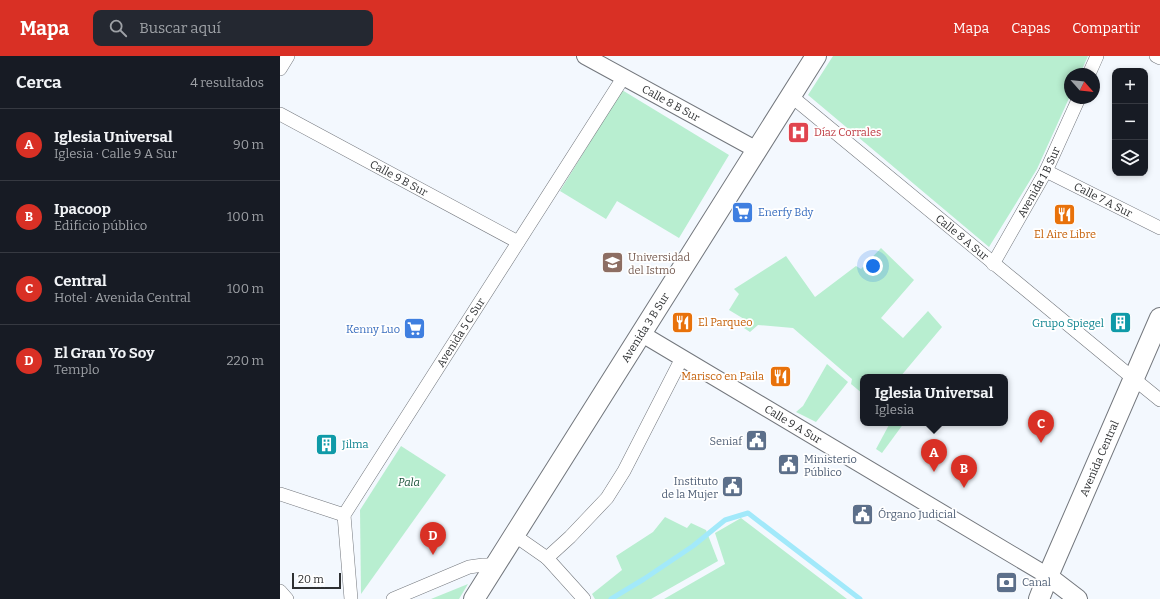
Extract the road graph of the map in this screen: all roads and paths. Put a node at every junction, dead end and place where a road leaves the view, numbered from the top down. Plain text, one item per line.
1 (288, 56) edge
2 (585, 56) edge
3 (816, 56) edge
4 (1098, 56) edge
5 (1156, 56) edge
6 (1160, 58) edge
7 (1092, 68) edge
8 (280, 69) edge
9 (623, 78) junction
10 (791, 96) junction
11 (1076, 104) edge
12 (280, 114) edge
13 (757, 150) junction
14 (1046, 171) junction
15 (1160, 228) edge
16 (518, 242) junction
17 (993, 264) junction
18 (1160, 318) edge
19 (642, 334) junction
20 (682, 358) junction
21 (1133, 379) junction
22 (1160, 400) edge
23 (280, 494) edge
24 (344, 516) junction
25 (514, 535) junction
26 (548, 558) junction
27 (496, 565) junction
28 (1048, 576) junction
29 (280, 591) edge
30 (287, 599) edge
31 (351, 599) edge
32 (393, 599) edge
33 (474, 599) edge
34 (584, 599) edge
35 (1039, 599) edge
36 (1078, 599) edge

1 - 8 street
2 - 9 street, Calle 8 B Sur
3 - 10 main road, Avenida 3 B Sur
4 - 7 street
5 - 6 street
9 - 13 street, Calle 8 B Sur
9 - 16 street, Avenida 5 C Sur
10 - 13 main road, Avenida 3 B Sur
10 - 17 street, Calle 8 A Sur
11 - 14 street, Avenida 1 B Sur
12 - 16 street, Calle 9 B Sur
13 - 19 main road, Avenida 3 B Sur
14 - 15 street, Calle 7 A Sur
14 - 17 street, Avenida 1 B Sur
16 - 24 street, Avenida 5 C Sur
17 - 21 street, Calle 8 A Sur
18 - 21 main road, Avenida Central
19 - 20 street, Calle 9 A Sur
19 - 25 main road, Avenida 3 B Sur
20 - 26 street
20 - 28 street, Calle 9 A Sur
21 - 22 street, Calle 8 A Sur
21 - 28 main road, Avenida Central
23 - 24 street
24 - 31 street
25 - 26 street
25 - 27 main road, Avenida 3 B Sur
26 - 34 street
27 - 32 street
27 - 33 main road, Avenida 3 B Sur
28 - 35 main road, Avenida Central
28 - 36 main road
29 - 30 street

